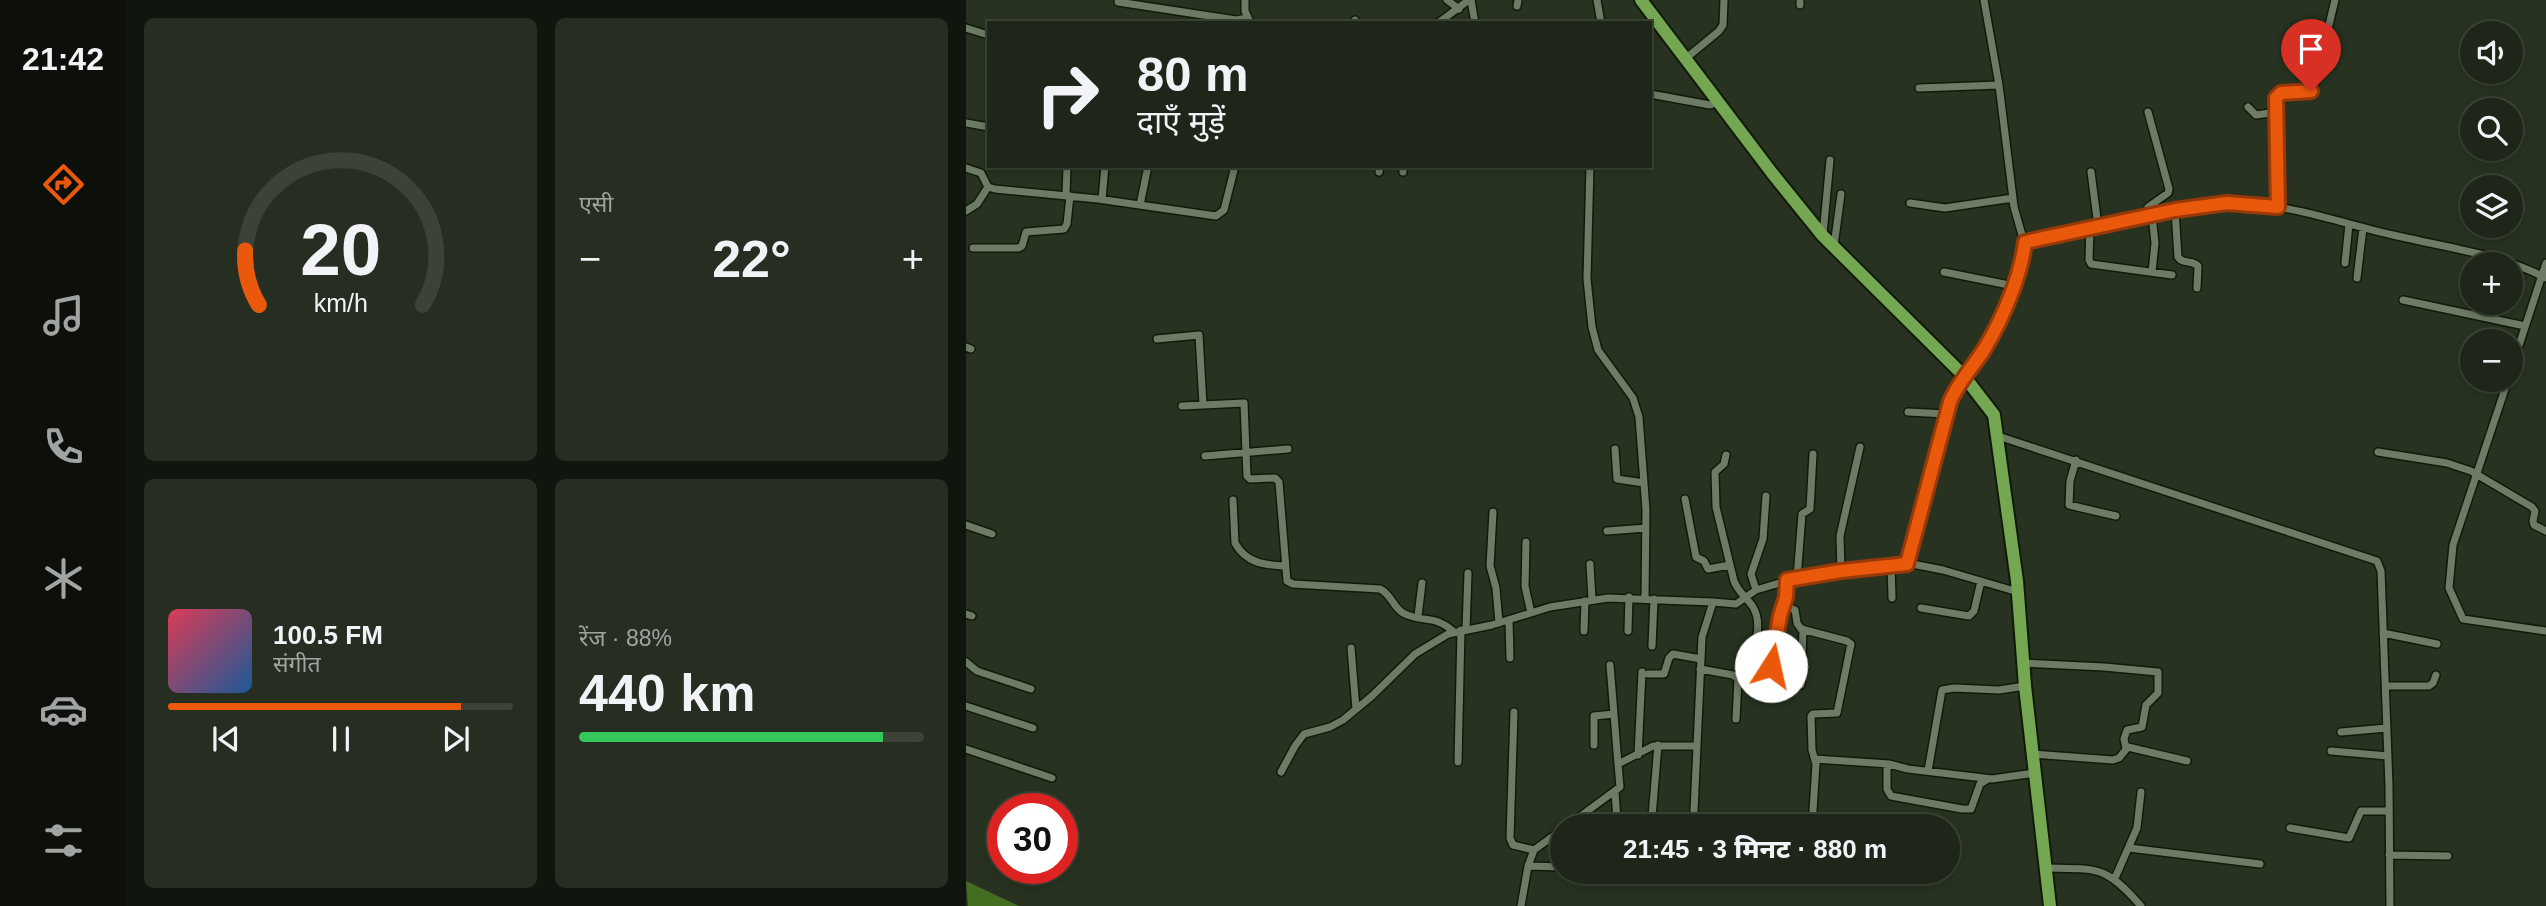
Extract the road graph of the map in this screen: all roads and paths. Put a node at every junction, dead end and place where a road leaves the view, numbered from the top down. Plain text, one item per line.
1 (1245, 0) edge
2 (1447, 0) edge
3 (1470, 0) edge
4 (1597, 0) edge
5 (1641, 0) edge
6 (1724, 0) edge
7 (1984, 0) edge
8 (2335, 0) edge
9 (1118, 2) dead end
10 (1459, 9) junction
11 (1249, 21) edge
12 (1441, 21) edge
13 (1475, 21) edge
14 (1601, 21) edge
15 (966, 28) edge
16 (985, 34) dead end
17 (1685, 59) junction
18 (1999, 85) junction
19 (1919, 88) dead end
20 (1652, 94) edge
21 (1715, 104) junction
22 (2248, 107) dead end
23 (2148, 112) dead end
24 (2277, 112) junction
25 (966, 123) edge
26 (987, 127) edge
27 (1830, 160) dead end
28 (966, 168) edge
29 (1067, 168) edge
30 (1105, 168) edge
31 (1148, 168) edge
32 (1234, 168) edge
33 (1590, 168) edge
34 (2091, 172) dead end
35 (988, 187) junction
36 (1841, 194) dead end
37 (1068, 195) junction
38 (2012, 198) junction
39 (1102, 199) junction
40 (1910, 203) dead end
41 (1140, 205) junction
42 (2278, 207) junction
43 (2175, 210) junction
44 (966, 211) edge
45 (2150, 215) junction
46 (2348, 224) junction
47 (2094, 226) junction
48 (2363, 228) junction
49 (1822, 235) junction
50 (2025, 242) junction
51 (1834, 247) junction
52 (973, 248) dead end
53 (2345, 263) dead end
54 (2546, 263) edge
55 (1944, 272) dead end
56 (2152, 272) junction
57 (2172, 275) dead end
58 (2543, 277) edge
59 (2357, 278) dead end
60 (2014, 286) junction
61 (2197, 288) dead end
62 (2403, 300) dead end
63 (2525, 326) junction
64 (2523, 332) edge
65 (1157, 339) dead end
66 (1965, 376) junction
67 (2504, 392) edge
68 (1203, 405) junction
69 (1182, 406) dead end
70 (1908, 412) dead end
71 (1946, 414) junction
72 (1998, 436) junction
73 (1860, 447) dead end
74 (1288, 449) dead end
75 (1615, 449) dead end
76 (2378, 452) dead end
77 (1245, 453) junction
78 (1813, 454) dead end
79 (1726, 455) dead end
80 (1205, 456) dead end
81 (2076, 460) junction
82 (2477, 474) junction
83 (1644, 483) junction
84 (1766, 496) dead end
85 (1685, 499) dead end
86 (1233, 500) dead end
87 (1493, 512) dead end
88 (2116, 516) dead end
89 (966, 525) edge
90 (1646, 528) junction
91 (2546, 530) edge
92 (1607, 531) dead end
93 (992, 534) dead end
94 (1526, 542) dead end
95 (1590, 564) dead end
96 (1907, 564) junction
97 (1730, 565) junction
98 (1891, 565) junction
99 (1284, 566) junction
100 (1841, 571) junction
101 (1468, 573) dead end
102 (1797, 578) junction
103 (1787, 580) junction
104 (1981, 581) junction
105 (1422, 583) dead end
106 (1756, 590) junction
107 (2018, 592) junction
108 (1629, 597) junction
109 (1645, 598) junction
110 (1745, 598) junction
111 (1892, 598) dead end
112 (1654, 599) junction
113 (1588, 601) junction
114 (1713, 602) junction
115 (1783, 605) junction
116 (1921, 608) dead end
117 (1531, 613) junction
118 (1418, 616) junction
119 (1509, 620) junction
120 (1499, 623) junction
121 (1803, 629) junction
122 (1460, 630) junction
123 (1584, 631) dead end
124 (1628, 631) dead end
125 (2546, 631) edge
126 (2383, 633) junction
127 (2437, 644) dead end
128 (1652, 646) dead end
129 (1351, 648) dead end
130 (1510, 658) dead end
131 (1700, 659) junction
132 (966, 662) edge
133 (2023, 663) junction
134 (1611, 664) dead end
135 (1771, 666) dead end
136 (1749, 667) dead end
137 (1700, 669) junction
138 (2435, 675) dead end
139 (1801, 685) dead end
140 (2025, 686) junction
141 (2386, 686) junction
142 (1031, 689) dead end
143 (966, 706) edge
144 (1356, 709) junction
145 (1514, 712) dead end
146 (1614, 714) junction
147 (1736, 719) dead end
148 (1033, 728) dead end
149 (2387, 728) junction
150 (2342, 732) dead end
151 (1658, 745) junction
152 (1594, 746) dead end
153 (1696, 746) junction
154 (966, 748) edge
155 (2126, 748) junction
156 (2332, 751) dead end
157 (2032, 754) junction
158 (1638, 755) junction
159 (2388, 756) junction
160 (1815, 759) junction
161 (2187, 761) dead end
162 (1458, 762) dead end
163 (1618, 764) junction
164 (1887, 764) junction
165 (1928, 771) junction
166 (1281, 772) dead end
167 (2035, 773) junction
168 (1052, 778) dead end
169 (1989, 779) junction
170 (1615, 792) junction
171 (2141, 792) dead end
172 (1694, 811) dead end
173 (2389, 811) junction
174 (1584, 814) edge
175 (1617, 814) edge
176 (1652, 814) edge
177 (1813, 814) edge
178 (2290, 828) dead end
179 (1550, 838) edge
180 (2129, 848) junction
181 (1534, 850) junction
182 (2389, 855) junction
183 (2448, 856) dead end
184 (2260, 864) dead end
185 (1528, 866) junction
186 (1550, 867) edge
187 (2046, 868) junction
188 (2115, 878) junction
189 (1521, 906) edge
190 (2050, 906) edge
191 (2141, 906) edge
192 (2390, 906) edge

1 - 11 street
2 - 10 street
3 - 10 street
3 - 13 street
4 - 14 street
5 - 17 highway
6 - 17 street
7 - 18 street
8 - 24 street
9 - 11 street
10 - 12 street
15 - 16 street
17 - 21 highway
18 - 19 street
18 - 38 street
20 - 21 street
21 - 49 highway
22 - 24 street
23 - 45 street
24 - 42 street
25 - 26 street
27 - 49 street
28 - 35 street
29 - 37 street
30 - 39 street
31 - 41 street
32 - 41 street
33 - 83 street
34 - 47 street
35 - 37 street
35 - 44 street
36 - 51 street
37 - 39 street
37 - 52 street
38 - 40 street
38 - 50 street
39 - 41 street
42 - 43 street
42 - 46 street
43 - 45 street
43 - 61 street
45 - 47 street
45 - 56 street
46 - 48 street
46 - 53 street
47 - 50 street
47 - 56 street
48 - 58 street
48 - 59 street
49 - 51 highway
50 - 60 street
51 - 66 highway
54 - 58 street
55 - 60 street
56 - 57 street
58 - 63 street
60 - 66 street
62 - 63 street
63 - 64 street
65 - 68 street
66 - 71 street
66 - 72 highway
67 - 82 street
68 - 69 street
68 - 77 street
70 - 71 street
71 - 96 street
72 - 81 street
72 - 107 highway
73 - 100 street
74 - 77 street
75 - 83 street
76 - 82 street
77 - 80 street
77 - 99 street
78 - 102 street
79 - 97 street
81 - 88 street
81 - 126 street
82 - 91 street
82 - 125 street
83 - 90 street
84 - 106 street
85 - 97 street
86 - 99 street
87 - 120 street
89 - 93 street
90 - 92 street
90 - 109 street
94 - 117 street
95 - 113 street
96 - 98 street
96 - 104 street
97 - 110 street
98 - 100 street
98 - 111 street
99 - 118 street
100 - 102 street
101 - 122 street
102 - 103 street
103 - 106 street
103 - 115 street
104 - 107 street
104 - 116 street
105 - 118 street
106 - 110 street
107 - 133 highway
108 - 109 street
108 - 113 street
108 - 124 street
109 - 112 street
110 - 114 street
110 - 136 street
112 - 114 street
112 - 128 street
113 - 117 street
113 - 123 street
114 - 131 street
115 - 121 street
115 - 135 street
117 - 119 street
118 - 122 street
119 - 120 street
119 - 130 street
120 - 122 street
121 - 139 street
121 - 160 street
122 - 144 street
122 - 162 street
126 - 127 street
126 - 141 street
129 - 144 street
131 - 137 street
131 - 158 street
132 - 142 street
133 - 140 highway
133 - 155 street
134 - 146 street
137 - 147 street
137 - 153 street
138 - 141 street
140 - 157 highway
140 - 165 street
141 - 149 street
143 - 148 street
144 - 166 street
145 - 181 street
146 - 152 street
146 - 163 street
149 - 150 street
149 - 159 street
151 - 153 street
151 - 158 street
151 - 176 street
153 - 172 street
154 - 168 street
155 - 157 street
155 - 161 street
156 - 159 street
157 - 167 highway
158 - 163 street
159 - 173 street
160 - 164 street
160 - 177 street
163 - 170 street
164 - 165 street
164 - 169 street
165 - 169 street
167 - 169 street
167 - 187 highway
170 - 174 street
170 - 175 street
171 - 180 street
173 - 178 street
173 - 182 street
179 - 181 street
180 - 184 street
180 - 188 street
181 - 185 street
182 - 183 street
182 - 192 street
185 - 186 street
185 - 189 street
187 - 188 street
187 - 190 highway
188 - 191 street

